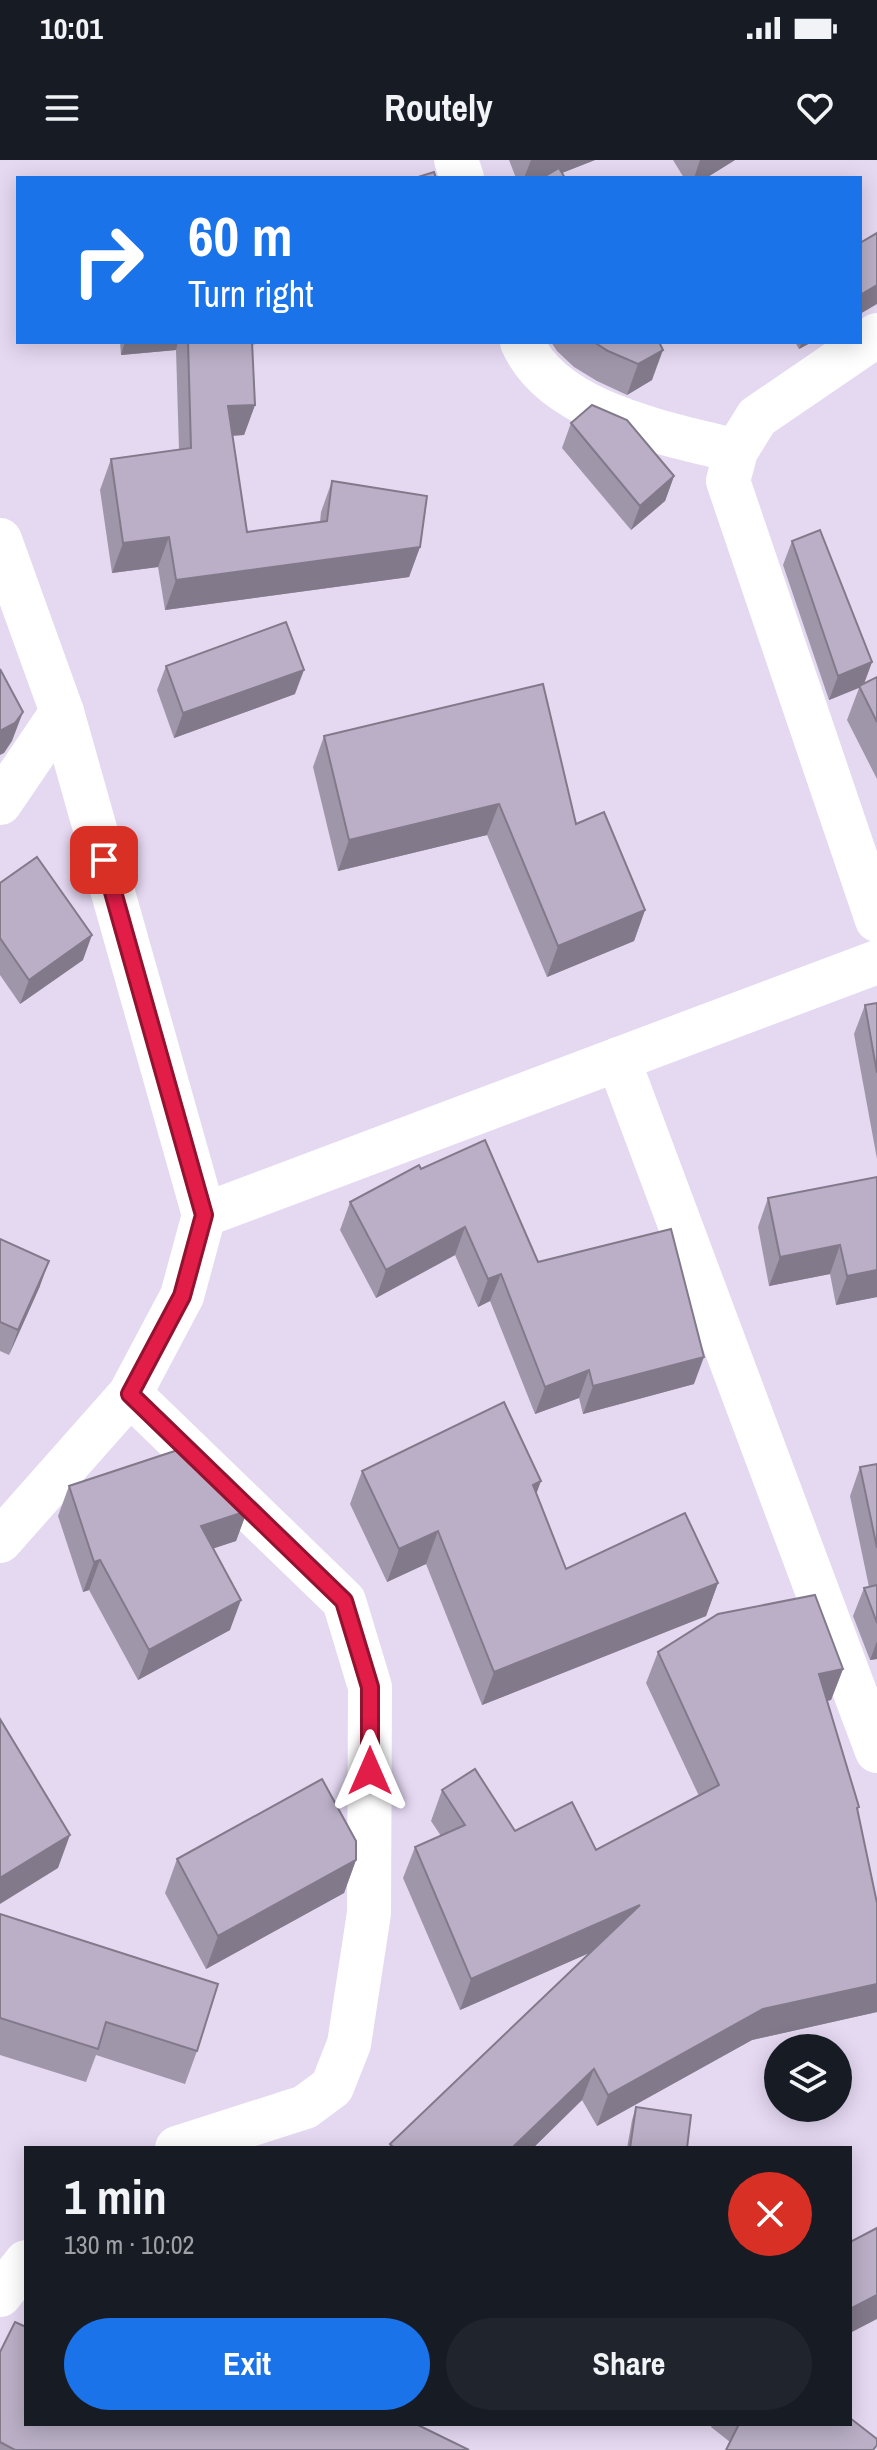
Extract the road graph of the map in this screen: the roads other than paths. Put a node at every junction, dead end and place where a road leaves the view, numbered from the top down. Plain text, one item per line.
1 (877, 335) edge
2 (523, 344) edge
3 (736, 451) junction
4 (0, 540) edge
5 (62, 712) junction
6 (0, 803) edge
7 (877, 920) edge
8 (877, 962) edge
9 (618, 1059) junction
10 (204, 1215) junction
11 (130, 1394) junction
12 (0, 1541) edge
13 (877, 1751) edge
14 (183, 2146) edge
15 (24, 2265) edge
16 (0, 2295) edge

1 - 3 street
2 - 3 street
3 - 7 street
4 - 5 street
5 - 6 street
5 - 10 street
8 - 9 street
9 - 10 street
9 - 13 street
10 - 11 street
11 - 12 street
11 - 14 street
15 - 16 street

